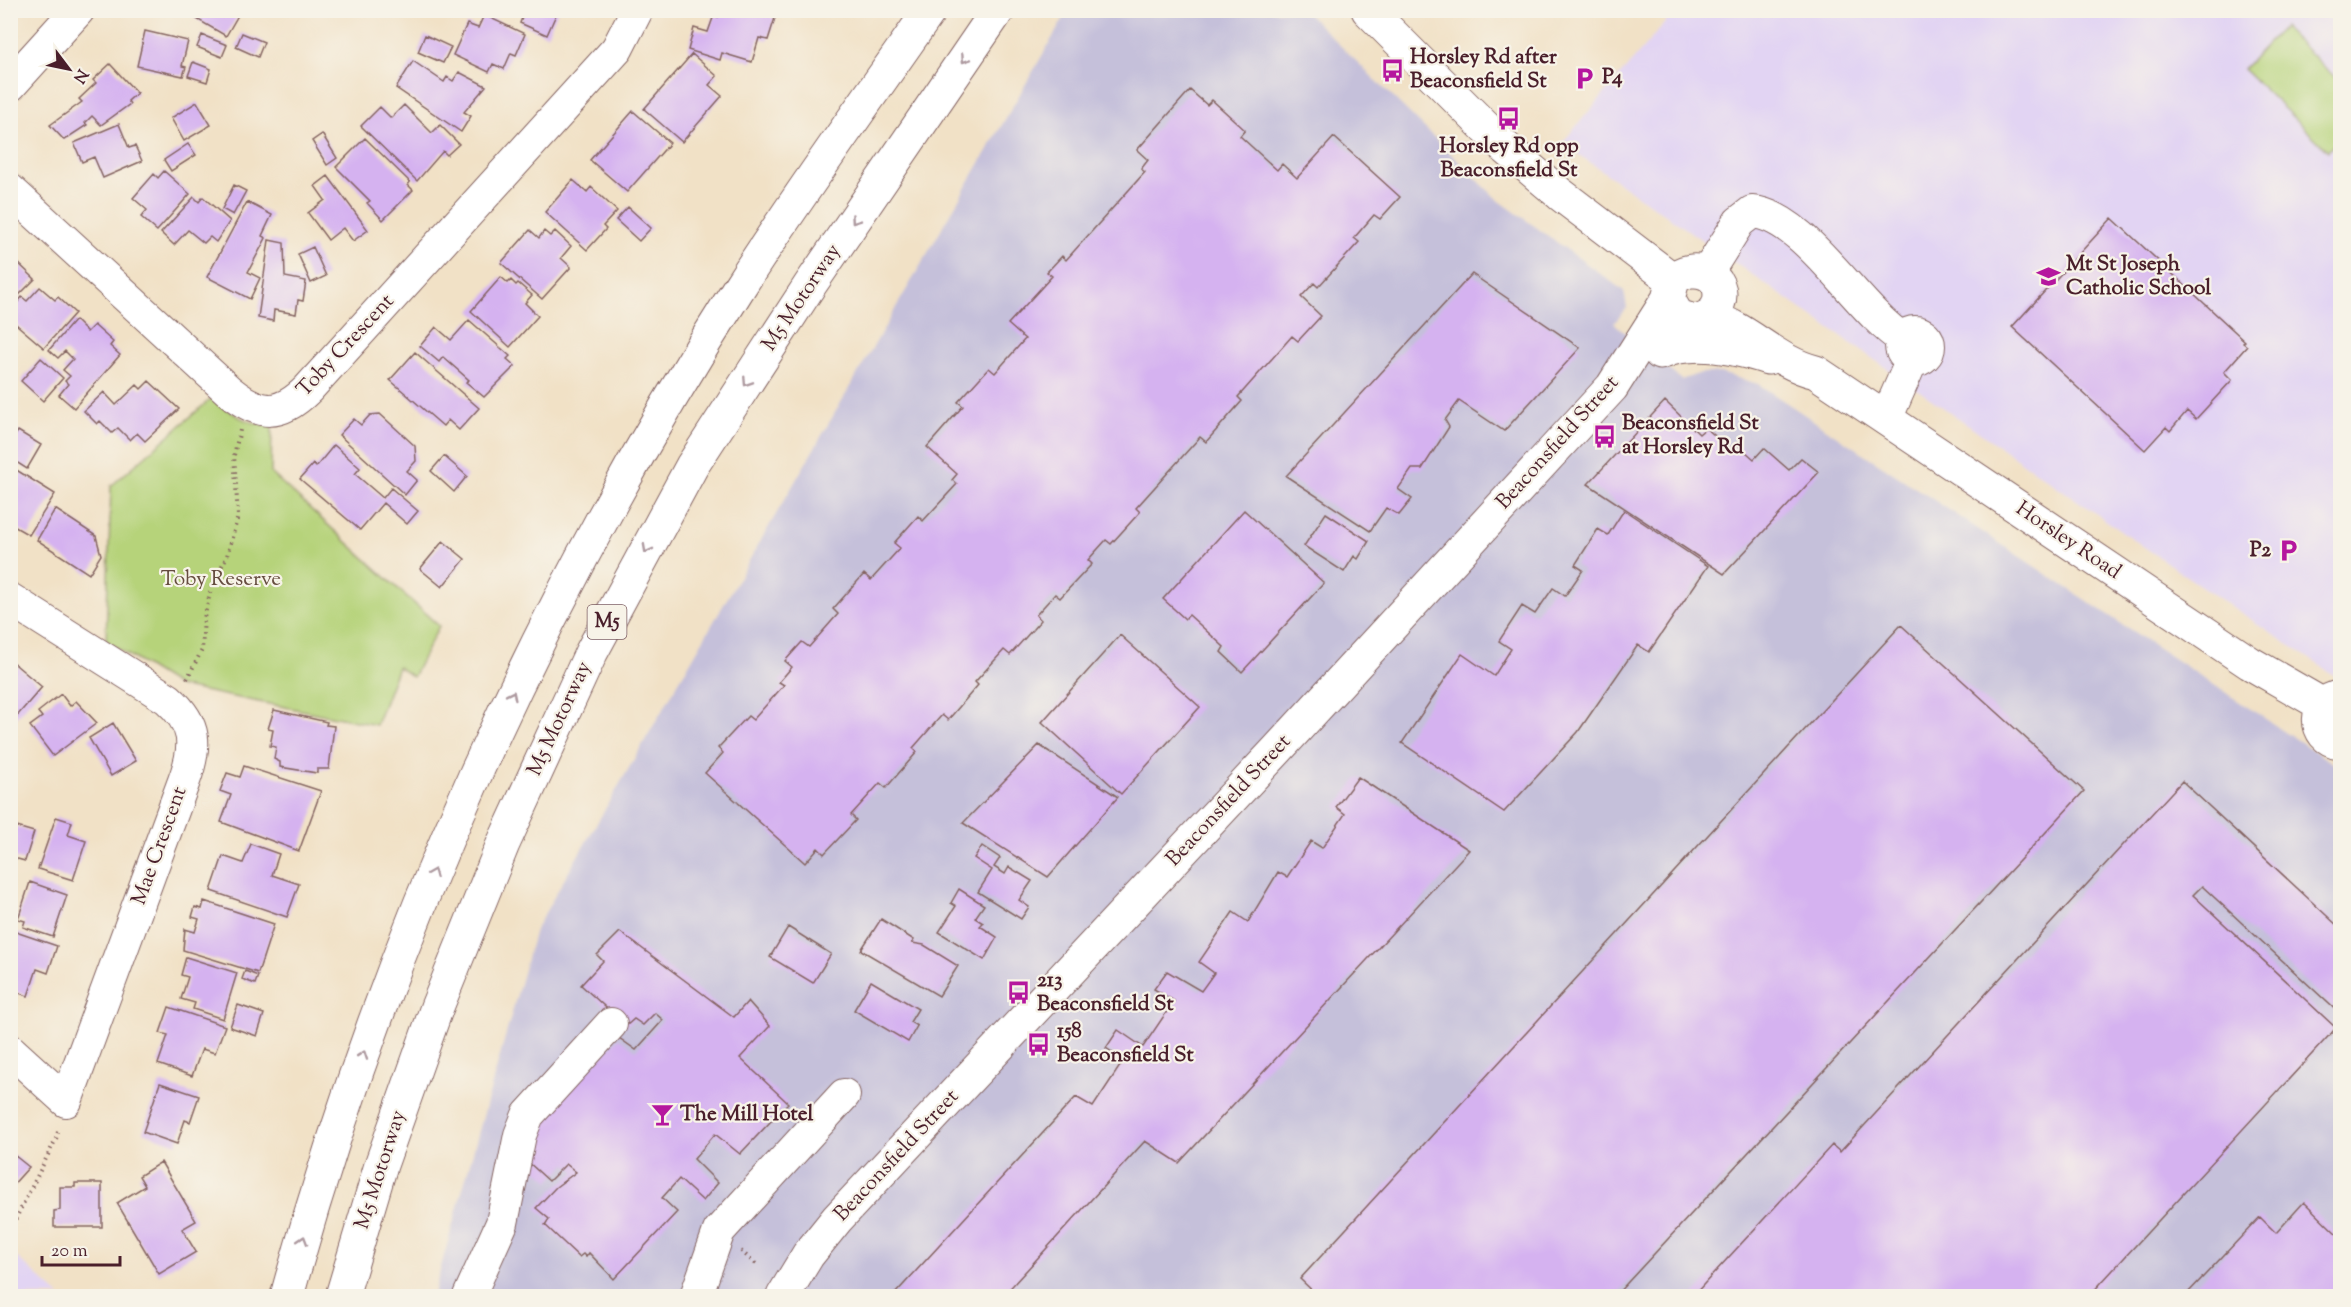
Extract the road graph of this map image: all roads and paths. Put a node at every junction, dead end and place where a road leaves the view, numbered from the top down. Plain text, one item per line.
1 (78, 10) edge
2 (637, 10) edge
3 (930, 10) edge
4 (998, 10) edge
5 (1368, 10) edge
6 (10, 85) edge
7 (10, 190) edge
8 (1670, 290) junction
9 (1708, 301) junction
10 (1666, 351) junction
11 (1808, 370) junction
12 (1612, 387) junction
13 (246, 403) junction
14 (1886, 419) junction
15 (10, 599) edge
16 (2332, 701) edge
17 (171, 702) junction
18 (2340, 742) edge
19 (611, 1024) dead end
20 (10, 1050) edge
21 (844, 1095) dead end
22 (66, 1101) junction
23 (10, 1230) edge
24 (740, 1250) dead end
25 (757, 1265) dead end
26 (286, 1296) edge
27 (342, 1296) edge
28 (469, 1296) edge
29 (696, 1296) edge
30 (783, 1296) edge

1 - 6 main road
2 - 13 street, Toby Crescent
26 -> 3 main road, M5
4 -> 27 main road, M5 Motorway / M5
5 - 8 main road
7 - 13 street, Toby Crescent
8 - 9 main road, Horsley Road
8 - 9 main road
8 - 12 main road, Beaconsfield Street
9 - 10 main road
9 - 11 main road, Horsley Road
9 - 14 street
10 - 11 main road
10 - 12 main road
11 - 14 main road, Horsley Road
12 - 30 main road, Beaconsfield Street
13 - 17 path
14 - 16 main road, Horsley Road
15 - 17 street, Mae Crescent
16 - 18 main road
17 - 22 street, Mae Crescent
19 - 28 street
20 - 22 street
21 - 29 street
22 - 23 path
24 - 25 path

